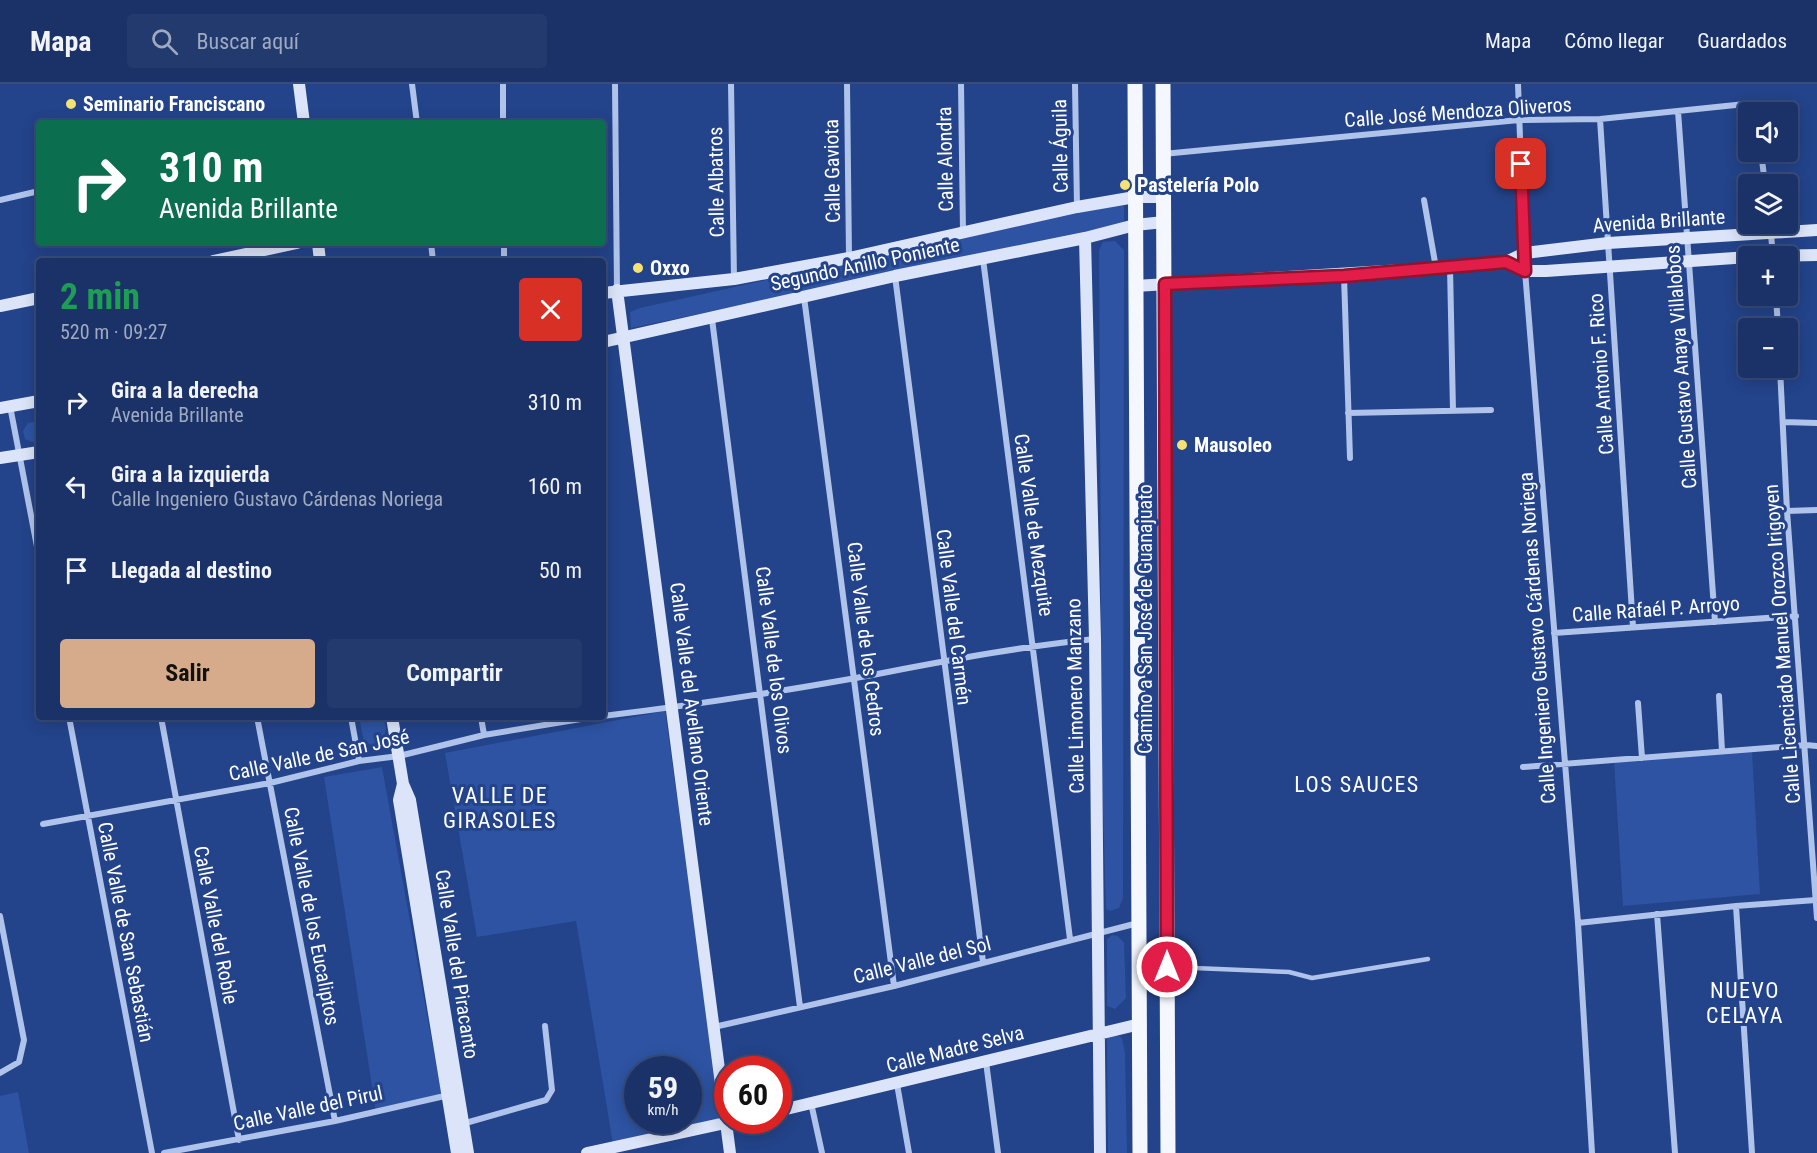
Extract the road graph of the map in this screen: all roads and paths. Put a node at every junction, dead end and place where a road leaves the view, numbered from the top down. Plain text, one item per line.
1 (299, 84) edge
2 (412, 84) edge
3 (503, 84) edge
4 (615, 84) edge
5 (732, 84) edge
6 (847, 84) edge
7 (961, 84) edge
8 (1075, 84) edge
9 (1135, 84) edge
10 (1163, 84) edge
11 (1518, 84) edge
12 (1738, 106) edge
13 (1678, 111) junction
14 (1600, 119) junction
15 (304, 120) edge
16 (417, 120) edge
17 (503, 120) edge
18 (1519, 120) junction
19 (1163, 154) junction
20 (36, 192) edge
21 (1135, 197) junction
22 (1163, 197) junction
23 (0, 200) edge
24 (1424, 200) dead end
25 (1077, 207) junction
26 (1164, 222) junction
27 (1135, 225) junction
28 (1798, 229) edge
29 (1817, 231) edge
30 (1738, 232) edge
31 (963, 233) junction
32 (1085, 238) junction
33 (1689, 240) junction
34 (1608, 243) junction
35 (283, 246) edge
36 (1525, 253) junction
37 (1798, 255) edge
38 (1817, 255) edge
39 (227, 258) edge
40 (849, 258) junction
41 (1738, 258) edge
42 (982, 259) junction
43 (1691, 261) junction
44 (1506, 262) junction
45 (1611, 266) junction
46 (1450, 267) junction
47 (1436, 268) junction
48 (1525, 271) junction
49 (895, 276) junction
50 (1344, 276) junction
51 (734, 279) junction
52 (1165, 284) junction
53 (1135, 286) junction
54 (617, 290) junction
55 (606, 292) edge
56 (804, 296) junction
57 (36, 299) edge
58 (0, 306) edge
59 (712, 319) junction
60 (624, 337) junction
61 (606, 341) edge
62 (1781, 378) edge
63 (36, 402) edge
64 (5, 407) edge
65 (1491, 410) dead end
66 (1453, 411) junction
67 (1348, 413) junction
68 (1783, 422) junction
69 (1817, 423) edge
70 (36, 452) edge
71 (20, 455) junction
72 (0, 458) edge
73 (1350, 458) dead end
74 (1817, 510) edge
75 (1787, 511) junction
76 (36, 541) edge
77 (1796, 616) junction
78 (1715, 622) junction
79 (1633, 627) junction
80 (1554, 633) junction
81 (1095, 639) junction
82 (1034, 645) junction
83 (943, 661) junction
84 (854, 678) junction
85 (762, 692) junction
86 (1719, 696) dead end
87 (1638, 703) dead end
88 (673, 708) junction
89 (606, 716) edge
90 (70, 720) edge
91 (161, 720) edge
92 (259, 720) edge
93 (351, 720) edge
94 (393, 720) edge
95 (482, 720) edge
96 (567, 720) edge
97 (484, 735) junction
98 (1806, 745) junction
99 (1817, 746) edge
100 (1722, 751) junction
101 (399, 756) junction
102 (1642, 758) junction
103 (358, 761) junction
104 (1563, 764) junction
105 (1523, 767) dead end
106 (270, 783) junction
107 (176, 800) junction
108 (87, 816) junction
109 (43, 824) dead end
110 (1816, 900) edge
111 (1736, 906) junction
112 (1657, 914) junction
113 (0, 916) edge
114 (1817, 918) edge
115 (1578, 923) junction
116 (1138, 924) junction
117 (1098, 932) junction
118 (1070, 939) junction
119 (1428, 959) dead end
120 (983, 962) junction
121 (1167, 967) junction
122 (894, 986) junction
123 (800, 1007) junction
124 (1140, 1024) junction
125 (545, 1026) dead end
126 (714, 1028) junction
127 (1099, 1033) junction
128 (720, 1056) edge
129 (986, 1062) junction
130 (0, 1073) edge
131 (897, 1084) junction
132 (454, 1095) junction
133 (811, 1103) junction
134 (792, 1108) edge
135 (334, 1121) junction
136 (458, 1125) junction
137 (714, 1127) edge
138 (732, 1134) edge
139 (240, 1140) junction
140 (638, 1147) edge
141 (152, 1153) edge
142 (164, 1153) edge
143 (457, 1153) edge
144 (468, 1153) edge
145 (587, 1153) edge
146 (730, 1153) edge
147 (822, 1153) edge
148 (909, 1153) edge
149 (998, 1153) edge
150 (1100, 1153) edge
151 (1140, 1153) edge
152 (1168, 1153) edge
153 (1592, 1153) edge
154 (1675, 1153) edge
155 (1752, 1153) edge

1 - 15 main road
2 - 16 street
3 - 17 street
4 - 54 street
5 - 51 street, Calle Albatros
6 - 40 street, Calle Gaviota
7 - 31 street, Calle Alondra
8 - 25 street, Calle Águila
9 - 21 main road, Camino a San José de Guanajuato
10 - 19 main road, Camino a San José de Guanajuato
11 - 18 street, Calle Ingeniero Gustavo Cárdenas Noriega
12 - 13 street, Calle José Mendoza Oliveros
13 - 14 street, Calle José Mendoza Oliveros
13 - 33 street, Calle Gustavo Anaya Villalobos
14 - 18 street, Calle José Mendoza Oliveros
14 - 34 street, Calle Antonio F. Rico
18 - 19 street, Calle José Mendoza Oliveros
18 - 36 street, Calle Ingeniero Gustavo Cárdenas Noriega
19 - 22 main road, Camino a San José de Guanajuato
20 - 23 street
21 - 22 main road, Segundo Anillo Poniente
21 - 25 main road, Segundo Anillo Poniente
21 - 27 main road, Camino a San José de Guanajuato
22 - 26 main road, Camino a San José de Guanajuato
24 - 47 street
25 - 31 main road, Segundo Anillo Poniente
26 - 27 main road, Segundo Anillo Poniente
26 - 52 main road, Camino a San José de Guanajuato
27 - 32 main road, Segundo Anillo Poniente
27 - 53 main road, Camino a San José de Guanajuato
28 - 29 main road, Avenida Brillante
30 - 33 main road, Avenida Brillante
31 - 40 main road, Segundo Anillo Poniente
32 - 42 main road, Segundo Anillo Poniente
32 - 81 main road, Calle Limonero Manzano
33 - 34 main road, Avenida Brillante
33 - 43 street, Calle Gustavo Anaya Villalobos
34 - 36 main road, Avenida Brillante
34 - 45 street, Calle Antonio F. Rico
35 - 39 main road
36 - 44 main road, Avenida Brillante
36 - 48 street, Calle Ingeniero Gustavo Cárdenas Noriega
37 - 38 main road
40 - 51 main road, Segundo Anillo Poniente
41 - 43 main road
42 - 49 main road, Segundo Anillo Poniente
42 - 82 street, Calle Valle de Mezquite
43 - 45 main road
43 - 78 street, Calle Gustavo Anaya Villalobos
44 - 46 main road, Avenida Brillante
44 - 48 main road
45 - 48 main road
45 - 79 street, Calle Antonio F. Rico
46 - 47 main road, Avenida Brillante
46 - 66 street
47 - 50 main road, Avenida Brillante
48 - 80 street, Calle Ingeniero Gustavo Cárdenas Noriega
49 - 56 main road, Segundo Anillo Poniente
49 - 83 street, Calle Valle del Carmén
50 - 52 main road, Avenida Brillante
50 - 67 street
51 - 54 main road, Segundo Anillo Poniente
52 - 53 main road, Avenida Brillante
52 - 121 main road, Camino a San José de Guanajuato
53 - 116 main road, Camino a San José de Guanajuato
54 - 55 main road, Segundo Anillo Poniente
54 - 60 main road, Calle Valle del Avellano Oriente
56 - 59 main road, Segundo Anillo Poniente
56 - 84 street, Calle Valle de los Cedros
57 - 58 main road
59 - 60 main road, Segundo Anillo Poniente
59 - 85 street, Calle Valle de los Olivos
60 - 61 main road, Segundo Anillo Poniente
60 - 88 main road, Calle Valle del Avellano Oriente
62 - 68 street, Calle Licenciado Manuel Orozco Irigoyen
63 - 64 main road
64 - 71 street
65 - 66 street
66 - 67 street
67 - 73 street
68 - 69 street
68 - 75 street, Calle Licenciado Manuel Orozco Irigoyen
70 - 71 main road
71 - 72 main road
71 - 76 street
74 - 75 street
75 - 77 street, Calle Licenciado Manuel Orozco Irigoyen
77 - 78 street, Calle Rafaél P. Arroyo
77 - 98 street, Calle Licenciado Manuel Orozco Irigoyen
78 - 79 street, Calle Rafaél P. Arroyo
79 - 80 street, Calle Rafaél P. Arroyo
80 - 104 street, Calle Ingeniero Gustavo Cárdenas Noriega
81 - 82 street
81 - 117 main road, Calle Limonero Manzano
82 - 83 street
82 - 118 street, Calle Valle de Mezquite
83 - 84 street
83 - 120 street, Calle Valle del Carmén
84 - 85 street
84 - 122 street, Calle Valle de los Cedros
85 - 88 street
85 - 123 street, Calle Valle de los Olivos
86 - 100 street
87 - 102 street
88 - 89 street
88 - 126 main road, Calle Valle del Avellano Oriente
90 - 108 street, Calle Valle de San Sebastián
91 - 107 street, Calle Valle del Roble
92 - 106 street, Calle Valle de los Eucaliptos
93 - 103 street
94 - 101 main road, Calle Valle del Piracanto
95 - 97 street
96 - 97 street, Calle Valle de San José
97 - 101 street, Calle Valle de San José
98 - 99 street
98 - 100 street
98 - 110 street, Calle Licenciado Manuel Orozco Irigoyen
100 - 102 street
101 - 103 street, Calle Valle de San José
101 - 132 main road, Calle Valle del Piracanto
102 - 104 street
103 - 106 street, Calle Valle de San José
104 - 105 street
104 - 115 street, Calle Ingeniero Gustavo Cárdenas Noriega
106 - 107 street, Calle Valle de San José
106 - 135 street, Calle Valle de los Eucaliptos
107 - 108 street, Calle Valle de San José
107 - 139 street, Calle Valle del Roble
108 - 109 street, Calle Valle de San José
108 - 141 street, Calle Valle de San Sebastián
110 - 111 street
110 - 114 street, Calle Licenciado Manuel Orozco Irigoyen
111 - 112 street
111 - 155 street
112 - 115 street
112 - 154 street
113 - 130 street
115 - 153 street, Calle Ingeniero Gustavo Cárdenas Noriega
116 - 117 street, Calle Valle del Sol
116 - 124 main road, Camino a San José de Guanajuato
117 - 118 street, Calle Valle del Sol
117 - 127 main road, Calle Limonero Manzano
118 - 120 street, Calle Valle del Sol
119 - 121 lane
120 - 122 street, Calle Valle del Sol
121 - 152 main road, Camino a San José de Guanajuato
122 - 123 street, Calle Valle del Sol
123 - 126 street, Calle Valle del Sol
124 - 127 main road, Calle Madre Selva
124 - 151 main road, Camino a San José de Guanajuato
125 - 136 street
126 - 128 main road, Calle Valle del Avellano Oriente
127 - 129 main road, Calle Madre Selva
127 - 150 main road, Calle Limonero Manzano
129 - 131 main road, Calle Madre Selva
129 - 149 street
131 - 133 main road, Calle Madre Selva
131 - 148 street
132 - 135 street, Calle Valle del Pirul
132 - 136 main road, Calle Valle del Piracanto
133 - 134 main road, Calle Madre Selva
133 - 147 street
135 - 139 street, Calle Valle del Pirul
136 - 143 main road, Calle Valle del Piracanto
136 - 144 main road, Calle Valle del Piracanto
137 - 140 main road
138 - 146 main road, Calle Valle del Avellano Oriente
139 - 142 street, Calle Valle del Pirul
140 - 145 main road

